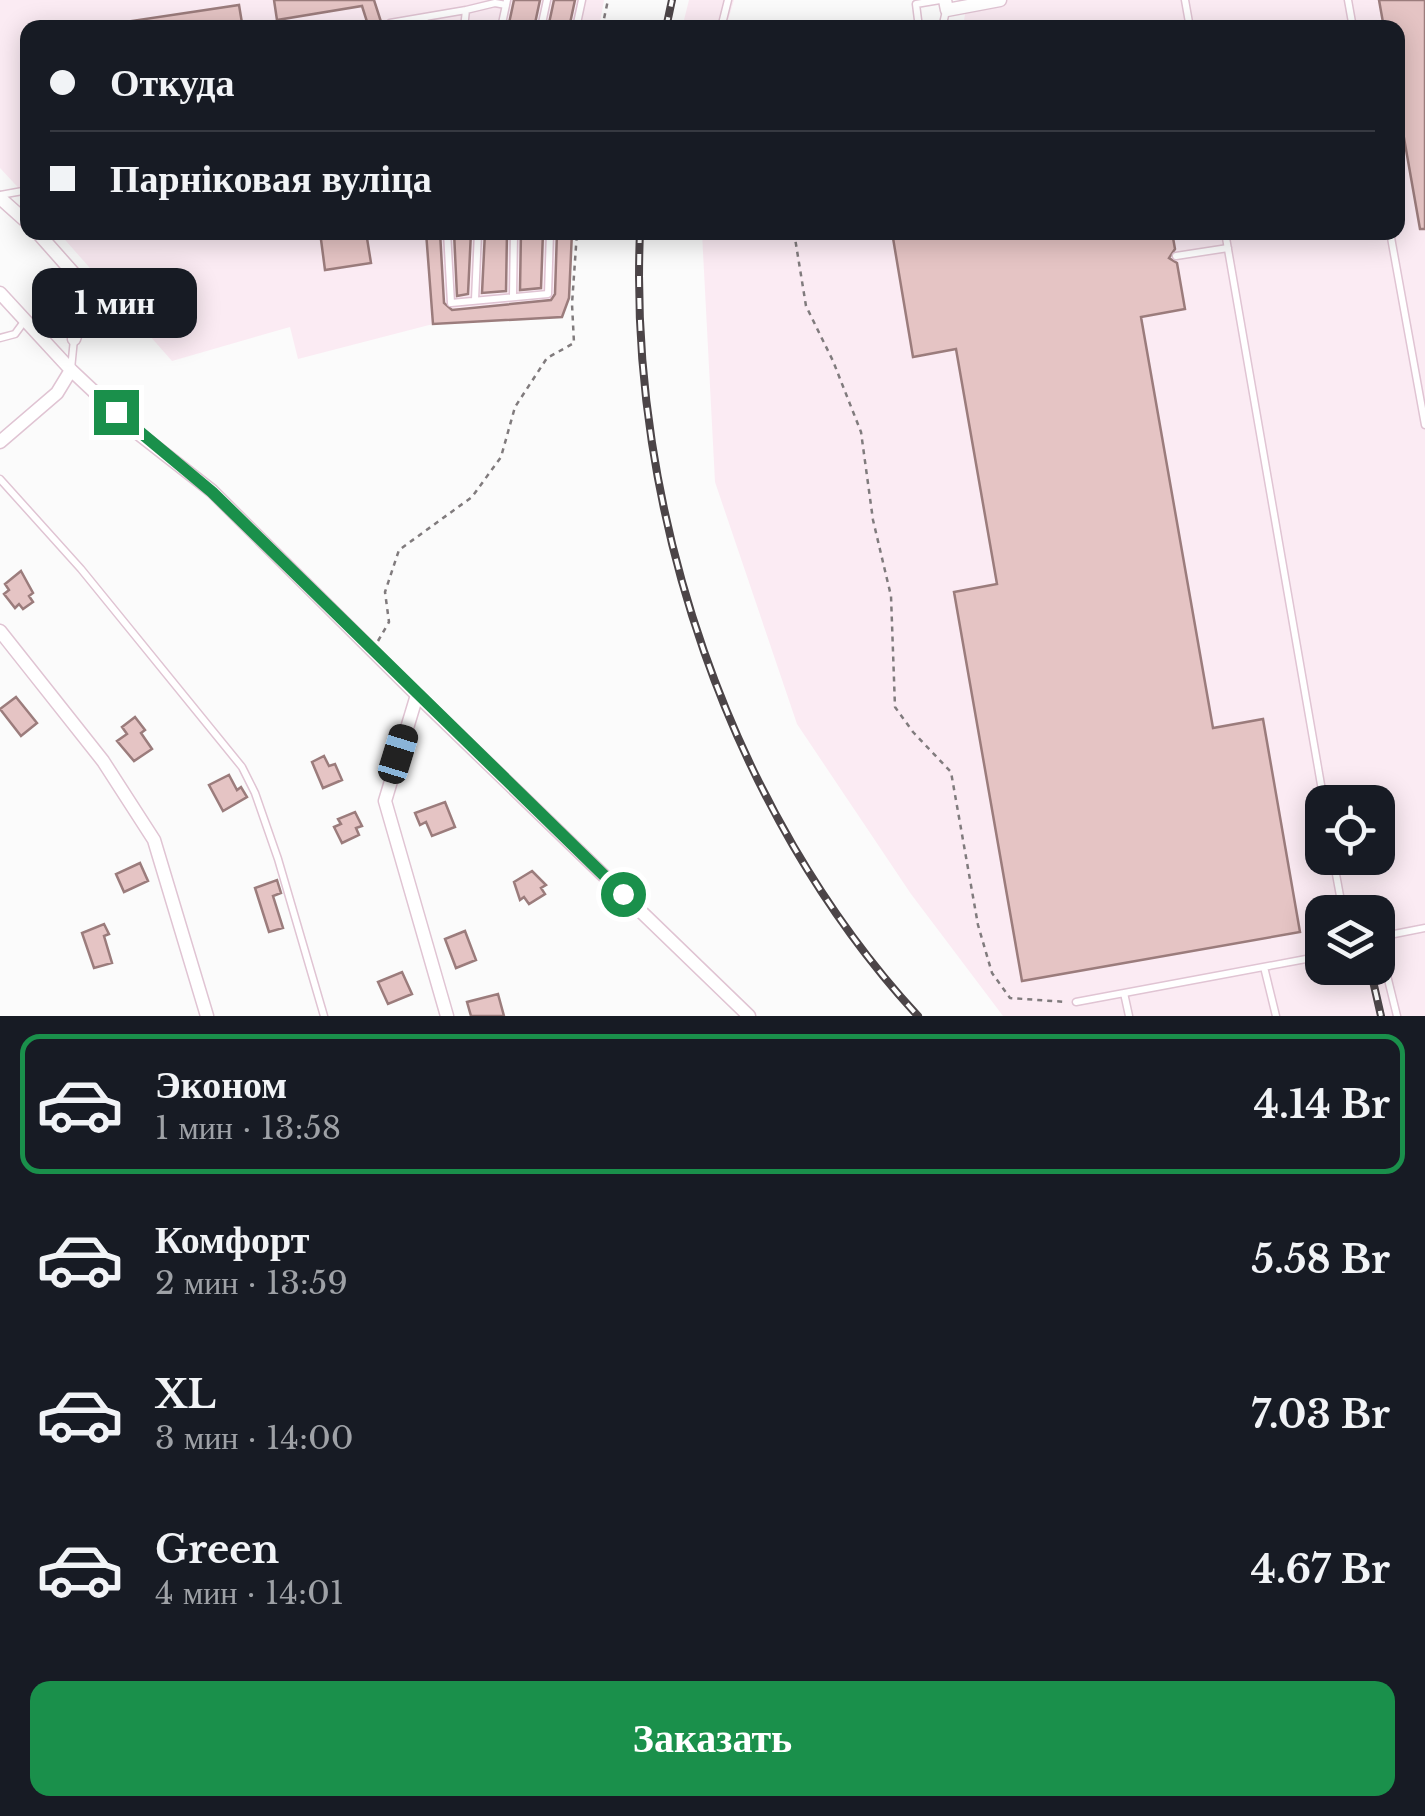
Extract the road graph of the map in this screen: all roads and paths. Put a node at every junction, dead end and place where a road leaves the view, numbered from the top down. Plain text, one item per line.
1 (1000, 0) edge
2 (506, 2) edge
3 (944, 3) edge
4 (466, 10) junction
5 (424, 17) joint
6 (404, 20) edge
7 (465, 20) edge
8 (918, 20) edge
9 (0, 196) edge
10 (20, 215) edge
11 (45, 240) edge
12 (447, 240) edge
13 (478, 240) edge
14 (514, 240) edge
15 (550, 240) edge
16 (576, 240) edge
17 (795, 240) edge
18 (1227, 240) edge
19 (1391, 240) edge
20 (1228, 248) junction
21 (1176, 256) dead end
22 (0, 293) edge
23 (513, 296) junction
24 (476, 300) junction
25 (26, 318) junction
26 (0, 338) edge
27 (74, 340) joint
28 (71, 370) junction
29 (1425, 425) edge
30 (0, 442) edge
31 (0, 479) edge
32 (0, 631) edge
33 (372, 650) junction
34 (417, 695) junction
35 (1321, 785) edge
36 (1425, 928) edge
37 (1395, 934) edge
38 (1305, 959) edge
39 (1264, 967) junction
40 (1389, 985) edge
41 (1124, 993) junction
42 (1076, 1002) joint
43 (740, 1013) edge
44 (207, 1016) edge
45 (324, 1016) edge
46 (447, 1016) edge
47 (1129, 1016) edge
48 (1276, 1016) edge
49 (1397, 1016) edge

1 - 3 street
2 - 4 lane
3 - 8 lane
4 - 5 lane
4 - 7 lane
5 - 6 lane
9 - 10 street
11 - 27 street
12 - 24 lane
13 - 24 lane
14 - 23 lane
15 - 23 lane
16 - 33 path
17 - 42 path
18 - 20 lane
19 - 29 lane
20 - 21 lane
20 - 35 lane
22 - 25 street
23 - 24 lane
25 - 26 lane
25 - 28 street
27 - 28 lane
28 - 30 street
28 - 33 street
31 - 45 lane
32 - 44 street
33 - 34 street
34 - 43 street
34 - 46 street
36 - 37 lane
38 - 39 lane
39 - 41 lane
39 - 48 lane
40 - 49 lane
41 - 42 lane
41 - 47 lane

